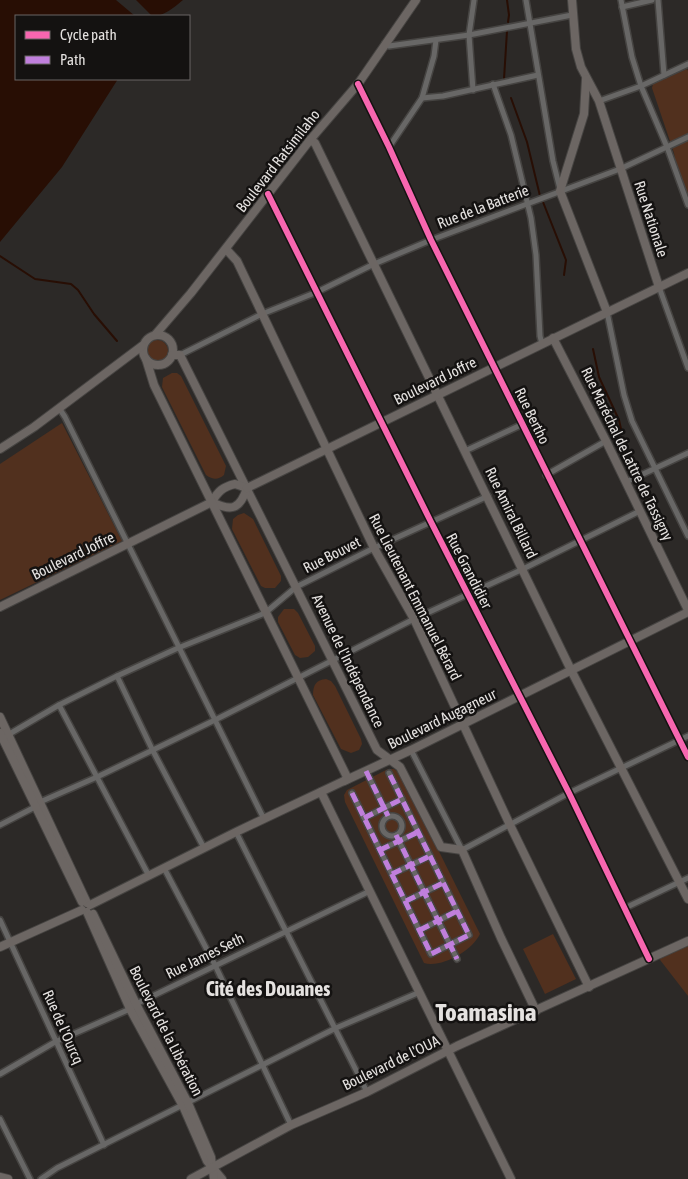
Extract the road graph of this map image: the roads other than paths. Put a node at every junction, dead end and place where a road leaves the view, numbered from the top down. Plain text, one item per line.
1 (416, 0) edge
2 (474, 0) edge
3 (526, 0) edge
4 (572, 0) edge
5 (621, 0) edge
6 (652, 0) edge
7 (658, 0) edge
8 (622, 7) junction
9 (572, 15) junction
10 (529, 23) junction
11 (469, 35) junction
12 (436, 40) junction
13 (385, 43) junction
14 (688, 64) edge
15 (538, 75) junction
16 (664, 75) junction
17 (586, 80) junction
18 (358, 84) junction
19 (493, 84) junction
20 (641, 86) junction
21 (473, 90) junction
22 (422, 98) junction
23 (599, 101) junction
24 (688, 137) edge
25 (310, 140) junction
26 (389, 147) junction
27 (667, 147) junction
28 (620, 169) junction
29 (560, 191) junction
30 (268, 194) junction
31 (528, 204) junction
32 (688, 205) edge
33 (431, 240) junction
34 (226, 249) junction
35 (374, 264) junction
36 (688, 273) edge
37 (658, 287) junction
38 (318, 292) junction
39 (607, 312) junction
40 (262, 314) junction
41 (155, 335) junction
42 (553, 338) junction
43 (542, 344) junction
44 (142, 346) junction
45 (176, 355) junction
46 (146, 359) junction
47 (494, 367) junction
48 (688, 368) edge
49 (438, 394) junction
50 (59, 408) junction
51 (381, 422) junction
52 (523, 424) junction
53 (606, 441) junction
54 (0, 449) edge
55 (326, 449) junction
56 (466, 451) junction
57 (688, 453) edge
58 (654, 468) junction
59 (546, 475) junction
60 (626, 482) junction
61 (247, 488) junction
62 (488, 496) junction
63 (212, 502) junction
64 (640, 511) junction
65 (431, 522) junction
66 (688, 536) edge
67 (580, 542) junction
68 (128, 544) junction
69 (374, 548) junction
70 (523, 570) junction
71 (296, 587) junction
72 (467, 595) junction
73 (0, 607) edge
74 (688, 611) edge
75 (265, 613) junction
76 (414, 619) junction
77 (631, 641) junction
78 (178, 648) junction
79 (333, 660) junction
80 (571, 670) junction
81 (117, 676) junction
82 (297, 678) junction
83 (519, 695) junction
84 (59, 705) junction
85 (0, 717) edge
86 (215, 720) junction
87 (464, 724) junction
88 (4, 735) edge
89 (688, 736) edge
90 (680, 740) junction
91 (152, 749) junction
92 (411, 750) junction
93 (688, 757) edge
94 (389, 759) junction
95 (622, 768) junction
96 (366, 771) junction
97 (389, 773) dead end
98 (97, 777) junction
99 (345, 781) junction
100 (321, 792) junction
101 (352, 793) dead end
102 (569, 793) junction
103 (402, 799) junction
104 (38, 805) junction
105 (384, 808) junction
106 (388, 816) junction
107 (364, 818) junction
108 (264, 819) junction
109 (0, 825) edge
110 (510, 825) junction
111 (236, 832) junction
112 (418, 832) junction
113 (396, 835) junction
114 (399, 841) junction
115 (204, 848) junction
116 (380, 850) junction
117 (462, 850) junction
118 (430, 856) junction
119 (411, 865) junction
120 (164, 868) junction
121 (392, 874) junction
122 (148, 876) junction
123 (688, 878) edge
124 (443, 883) junction
125 (680, 883) junction
126 (370, 891) junction
127 (424, 892) junction
128 (688, 899) edge
129 (406, 901) junction
130 (87, 907) junction
131 (625, 908) junction
132 (457, 912) junction
133 (0, 920) edge
134 (438, 921) junction
135 (420, 930) junction
136 (287, 931) junction
137 (688, 941) edge
138 (11, 942) junction
139 (450, 945) junction
140 (0, 947) edge
141 (457, 959) dead end
142 (649, 959) junction
143 (215, 965) junction
144 (589, 986) junction
145 (420, 992) junction
146 (133, 1006) junction
147 (536, 1011) junction
148 (336, 1028) junction
149 (56, 1042) junction
150 (448, 1051) junction
151 (263, 1065) junction
152 (0, 1074) edge
153 (367, 1092) junction
154 (185, 1104) junction
155 (0, 1119) edge
156 (291, 1125) junction
157 (104, 1145) junction
158 (212, 1168) junction
159 (0, 1177) edge
160 (8, 1179) edge
161 (30, 1179) edge
162 (41, 1179) edge
163 (191, 1179) edge
164 (214, 1179) edge
165 (222, 1179) edge
166 (511, 1179) edge

1 - 13 street, Boulevard Ratsimilaho
2 - 11 street
3 - 10 street
4 - 9 street
5 - 8 street
6 - 8 street
7 - 16 street
8 - 20 street
9 - 10 street
9 - 17 street
10 - 11 street
10 - 15 street
11 - 12 street
11 - 21 street
12 - 13 street
12 - 22 street
13 - 18 street, Boulevard Ratsimilaho
14 - 16 street
15 - 19 street
15 - 29 street
16 - 20 street
17 - 23 street, Rue Nationale
17 - 29 street
18 - 25 street, Boulevard Ratsimilaho
18 - 26 street, Rue Bertho
19 - 21 street
19 - 31 street
20 - 23 street
20 - 27 street
21 - 22 street
22 - 26 street
23 - 28 street, Rue Nationale
24 - 27 street, Rue de la Batterie
25 - 30 street, Boulevard Ratsimilaho
25 - 35 street, Rue Amiral Billard
26 - 33 street, Rue Bertho
27 - 28 street, Rue de la Batterie
27 - 32 street
28 - 29 street, Rue de la Batterie
28 - 37 street, Rue Nationale
29 - 31 street, Rue de la Batterie
29 - 39 street
30 - 34 street, Boulevard Ratsimilaho
30 - 38 street, Rue Grandidier
31 - 33 street, Rue de la Batterie
31 - 43 street
33 - 35 street, Rue de la Batterie
33 - 47 street, Rue Bertho
34 - 40 street, Rue Lieutenant Emmanuel Bérard
34 - 41 street, Boulevard Ratsimilaho
35 - 38 street, Rue de la Batterie
35 - 49 street, Rue Amiral Billard
36 - 37 street, Boulevard Joffre
37 - 39 street, Boulevard Joffre
37 - 48 street, Rue Nationale
38 - 40 street, Rue de la Batterie
38 - 51 street, Rue Grandidier
39 - 42 street, Boulevard Joffre
39 - 58 street
40 - 45 street, Rue de la Batterie
40 - 55 street, Rue Lieutenant Emmanuel Bérard
41 - 44 street
41 - 45 street
42 - 43 street, Boulevard Joffre
42 - 53 street, Rue Maréchal de Lattre de Tassigny
43 - 47 street, Boulevard Joffre
44 - 46 street
44 - 50 street
45 - 46 street
45 - 61 street, Avenue de l'Indépendance
46 - 63 street
47 - 49 street, Boulevard Joffre
47 - 52 street, Rue Bertho
49 - 51 street, Boulevard Joffre
49 - 56 street, Rue Amiral Billard
50 - 54 street
50 - 68 street
51 - 55 street, Boulevard Joffre
51 - 65 street, Rue Grandidier
52 - 56 street
52 - 59 street, Rue Bertho
53 - 59 street
53 - 60 street, Rue Maréchal de Lattre de Tassigny
55 - 61 street, Boulevard Joffre
55 - 69 street, Rue Lieutenant Emmanuel Bérard
56 - 62 street, Rue Amiral Billard
57 - 58 street
58 - 60 street
58 - 66 street
59 - 67 street, Rue Bertho
60 - 64 street, Rue Maréchal de Lattre de Tassigny
61 - 63 street, Boulevard Joffre
61 - 63 street
61 - 71 street, Avenue de l'Indépendance
62 - 65 street, Rue Bouvet
62 - 70 street, Rue Amiral Billard
63 - 68 street, Boulevard Joffre
63 - 75 street
64 - 67 street
64 - 74 street, Rue Maréchal de Lattre de Tassigny
65 - 69 street, Rue Bouvet
65 - 72 street, Rue Grandidier
67 - 70 street
67 - 77 street, Rue Bertho
68 - 73 street, Boulevard Joffre
68 - 78 street
69 - 71 street, Rue Bouvet
69 - 76 street, Rue Lieutenant Emmanuel Bérard
70 - 72 street
70 - 80 street, Rue Amiral Billard
71 - 75 street, Rue Bouvet
71 - 79 street, Avenue de l'Indépendance
72 - 76 street
72 - 83 street, Rue Grandidier
74 - 77 street, Boulevard Augagneur
75 - 78 street, Rue Bouvet
75 - 82 street
76 - 79 street
76 - 87 street, Rue Lieutenant Emmanuel Bérard
77 - 80 street, Boulevard Augagneur
77 - 90 street, Rue Bertho
78 - 81 street, Rue Bouvet
78 - 86 street
79 - 82 street
79 - 94 street, Avenue de l'Indépendance
80 - 83 street, Boulevard Augagneur
80 - 95 street, Rue Amiral Billard
81 - 84 street, Rue Bouvet
81 - 91 street
82 - 86 street
82 - 99 street
83 - 87 street, Boulevard Augagneur
83 - 102 street, Rue Grandidier
84 - 88 street, Rue Bouvet
84 - 98 street
85 - 88 street, Boulevard de la Libération
86 - 91 street
86 - 108 street
87 - 92 street, Boulevard Augagneur
87 - 110 street, Rue Lieutenant Emmanuel Bérard
88 - 104 street, Boulevard de la Libération
89 - 90 street
90 - 93 street, Rue Bertho
90 - 95 street
91 - 98 street
91 - 115 street
92 - 94 street, Boulevard Augagneur
92 - 117 street
94 - 96 street, Boulevard Augagneur
94 - 117 street, Avenue de l'Indépendance
95 - 102 street
95 - 125 street, Rue Amiral Billard
96 - 99 street, Boulevard Augagneur
96 - 105 street
97 - 103 street
98 - 104 street
98 - 122 street
99 - 100 street, Boulevard Augagneur
100 - 108 street, Boulevard Augagneur
100 - 126 street
101 - 107 street
102 - 110 street
102 - 131 street, Rue Grandidier
103 - 105 street
103 - 112 street
104 - 109 street
104 - 130 street, Boulevard de la Libération
105 - 106 street
105 - 107 street
106 - 113 street
106 - 113 street
107 - 116 street
108 - 111 street, Boulevard Augagneur
110 - 117 street
110 - 144 street, Rue Lieutenant Emmanuel Bérard
111 - 115 street, Boulevard Augagneur
111 - 136 street
112 - 114 street
112 - 118 street
113 - 114 street
114 - 116 street
114 - 119 street
115 - 120 street, Boulevard Augagneur
116 - 121 street
117 - 147 street
118 - 119 street
118 - 124 street
119 - 121 street
119 - 127 street
120 - 122 street, Boulevard Augagneur
120 - 143 street
121 - 129 street
122 - 130 street, Boulevard Augagneur
123 - 125 street
124 - 127 street
124 - 132 street
125 - 128 street, Rue Amiral Billard
125 - 131 street
126 - 136 street, Rue James Seth
126 - 145 street
127 - 129 street
127 - 134 street
129 - 135 street
130 - 138 street, Boulevard Augagneur
130 - 146 street, Boulevard de la Libération
131 - 142 street, Rue Grandidier
132 - 134 street
132 - 139 street
133 - 138 street, Rue de l'Ourcq
134 - 135 street
134 - 139 street
135 - 139 street
136 - 143 street, Rue James Seth
136 - 148 street
137 - 142 street, Boulevard de l'OUA
138 - 140 street, Boulevard Augagneur
138 - 149 street, Rue de l'Ourcq
139 - 141 street
142 - 144 street, Boulevard de l'OUA
143 - 146 street, Rue James Seth
143 - 151 street
144 - 147 street, Boulevard de l'OUA
145 - 148 street
145 - 150 street
146 - 149 street, Rue James Seth
146 - 154 street, Boulevard de la Libération
147 - 150 street, Boulevard de l'OUA
148 - 151 street
148 - 153 street
149 - 152 street, Rue James Seth
149 - 157 street, Rue de l'Ourcq
150 - 153 street, Boulevard de l'OUA
150 - 166 street
151 - 154 street
151 - 156 street
153 - 156 street, Boulevard de l'OUA
154 - 157 street
154 - 158 street, Boulevard de la Libération
155 - 161 street
156 - 158 street, Boulevard de l'OUA
157 - 162 street
158 - 163 street, Boulevard de l'OUA
158 - 164 street, Boulevard de la Libération
158 - 165 street, Boulevard de la Libération
159 - 160 street

